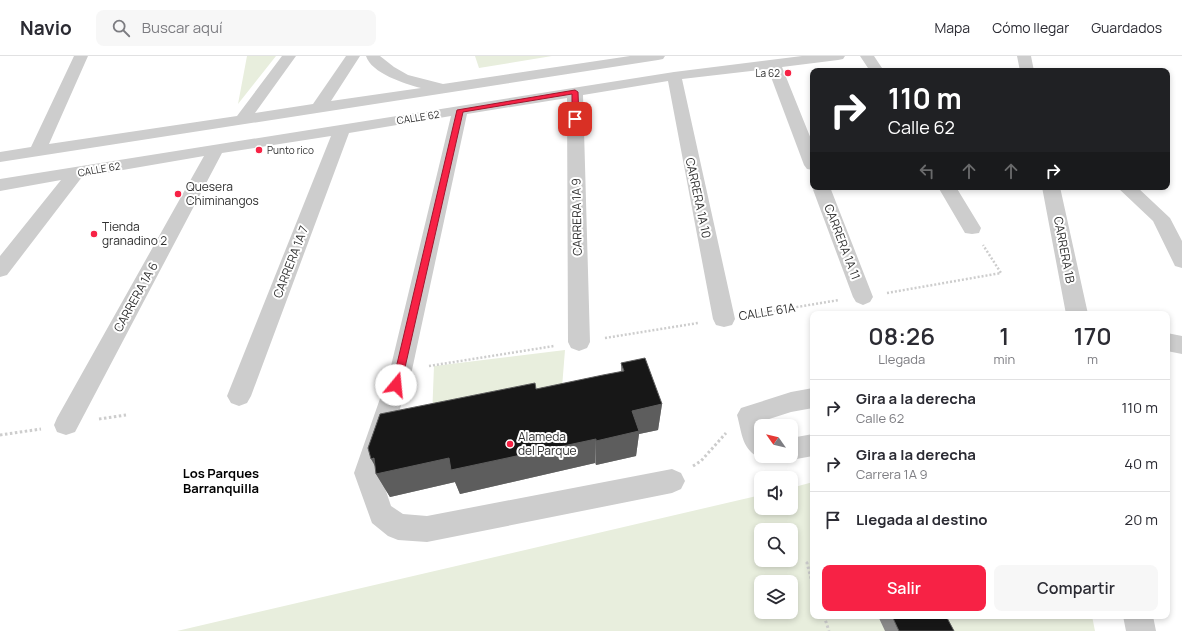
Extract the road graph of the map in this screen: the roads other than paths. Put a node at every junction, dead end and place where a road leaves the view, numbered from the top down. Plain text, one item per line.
1 (81, 56) edge
2 (289, 56) edge
3 (353, 56) edge
4 (373, 56) edge
5 (658, 56) edge
6 (838, 56) edge
7 (867, 56) edge
8 (1024, 56) edge
9 (773, 64) junction
10 (875, 68) edge
11 (1026, 68) edge
12 (674, 76) junction
13 (452, 89) junction
14 (575, 92) junction
15 (318, 109) junction
16 (460, 110) junction
17 (241, 121) junction
18 (342, 129) junction
19 (162, 133) junction
20 (216, 149) junction
21 (37, 152) junction
22 (0, 157) edge
23 (810, 158) edge
24 (153, 160) junction
25 (76, 173) junction
26 (0, 185) edge
27 (822, 190) edge
28 (949, 190) edge
29 (1052, 190) edge
30 (1129, 190) edge
31 (972, 228) road end
32 (1182, 261) edge
33 (0, 270) edge
34 (863, 297) road end
35 (1076, 311) edge
36 (724, 319) road end
37 (580, 342) road end
38 (1170, 343) edge
39 (1182, 345) edge
40 (238, 396) dead end
41 (810, 399) edge
42 (66, 425) dead end
43 (754, 434) edge
44 (810, 446) edge
45 (798, 448) edge
46 (672, 480) road end
47 (1139, 619) edge
48 (1141, 631) edge

1 - 21 street
2 - 17 street
3 - 15 street
4 - 13 street
5 - 13 street, CALLE 62
6 - 9 street, CALLE 62
7 - 10 street
8 - 11 street
9 - 12 street, CALLE 62
9 - 23 street
12 - 14 street, CALLE 62
12 - 36 street, CARRERA 1A 10
13 - 15 street, CALLE 62
14 - 16 street, CALLE 62
14 - 37 street, CARRERA 1A 9
15 - 17 street, CALLE 62
16 - 18 street, CALLE 62
16 - 46 street
17 - 19 street, CALLE 62
18 - 20 street, CALLE 62
18 - 40 street, CARRERA 1A 7
19 - 21 street, CALLE 62
19 - 24 street
20 - 24 street, CALLE 62
20 - 42 street, CARRERA 1A 6
21 - 22 street, CALLE 62
24 - 25 street, CALLE 62
25 - 26 street, CALLE 62
25 - 33 street
27 - 34 street, CARRERA 1A 11
28 - 31 street
29 - 35 street, CARRERA 1B
30 - 32 street
38 - 39 street
41 - 43 street
44 - 45 street
47 - 48 street

